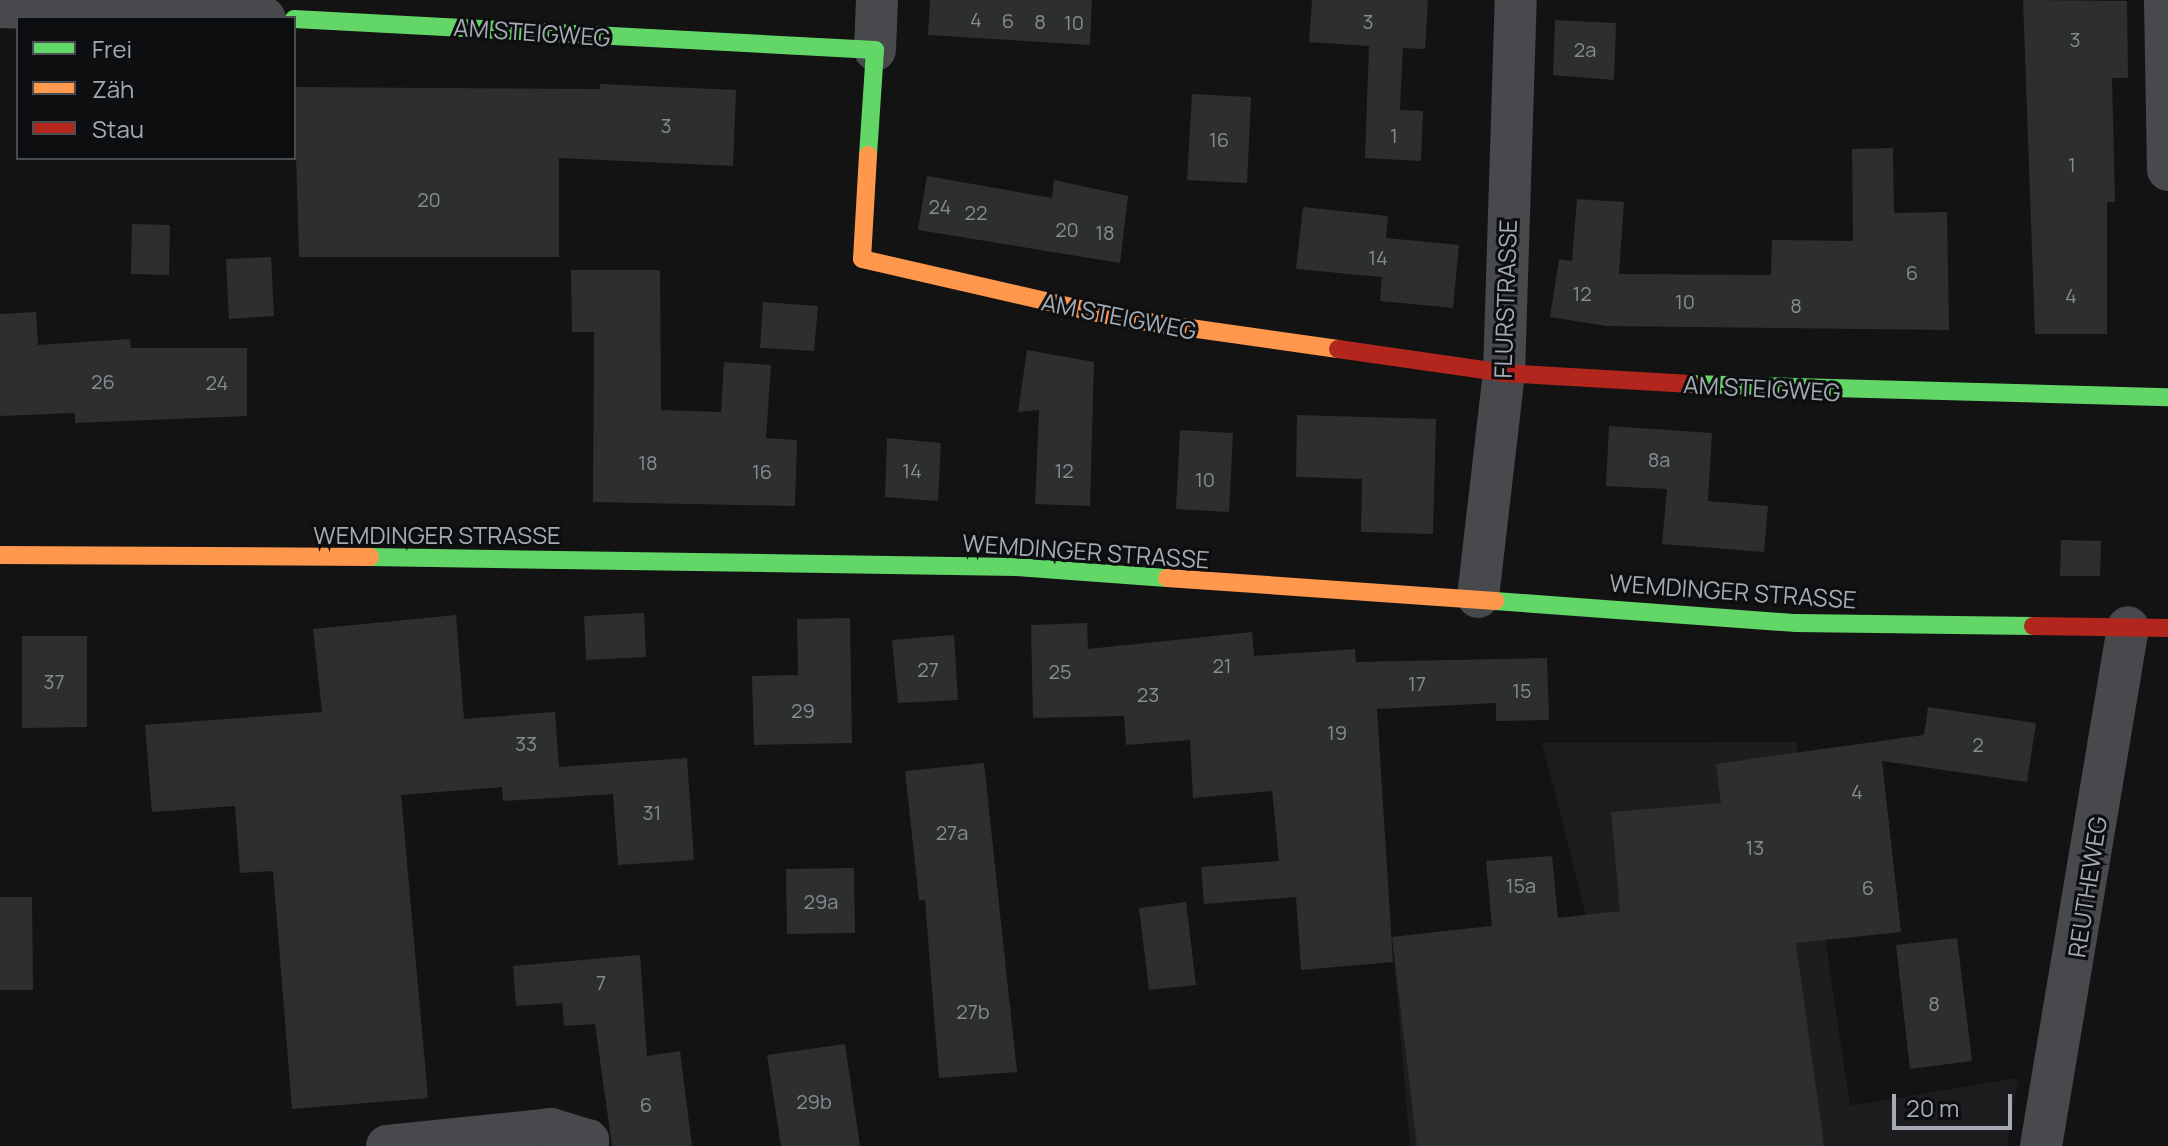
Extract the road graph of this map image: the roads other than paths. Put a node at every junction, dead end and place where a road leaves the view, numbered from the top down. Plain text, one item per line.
1 (877, 0) edge
2 (1516, 0) edge
3 (2165, 0) edge
4 (0, 7) edge
5 (415, 12) edge
6 (217, 16) edge
7 (296, 19) edge
8 (875, 50) junction
9 (2168, 170) edge
10 (1504, 373) junction
11 (2168, 397) edge
12 (0, 555) edge
13 (1478, 597) junction
14 (2148, 628) edge
15 (387, 1146) edge
16 (588, 1146) edge
17 (2041, 1146) edge

1 - 8 street
2 - 10 street, FLURSTRASSE
3 - 9 street
4 - 6 street
5 - 7 street, AM STEIGWEG
5 - 8 street, AM STEIGWEG
8 - 10 street, AM STEIGWEG
10 - 11 street, AM STEIGWEG
10 - 13 street, FLURSTRASSE
12 - 13 street, WEMDINGER STRASSE
13 - 14 street, WEMDINGER STRASSE
14 - 17 street, REUTHEWEG
15 - 16 street

